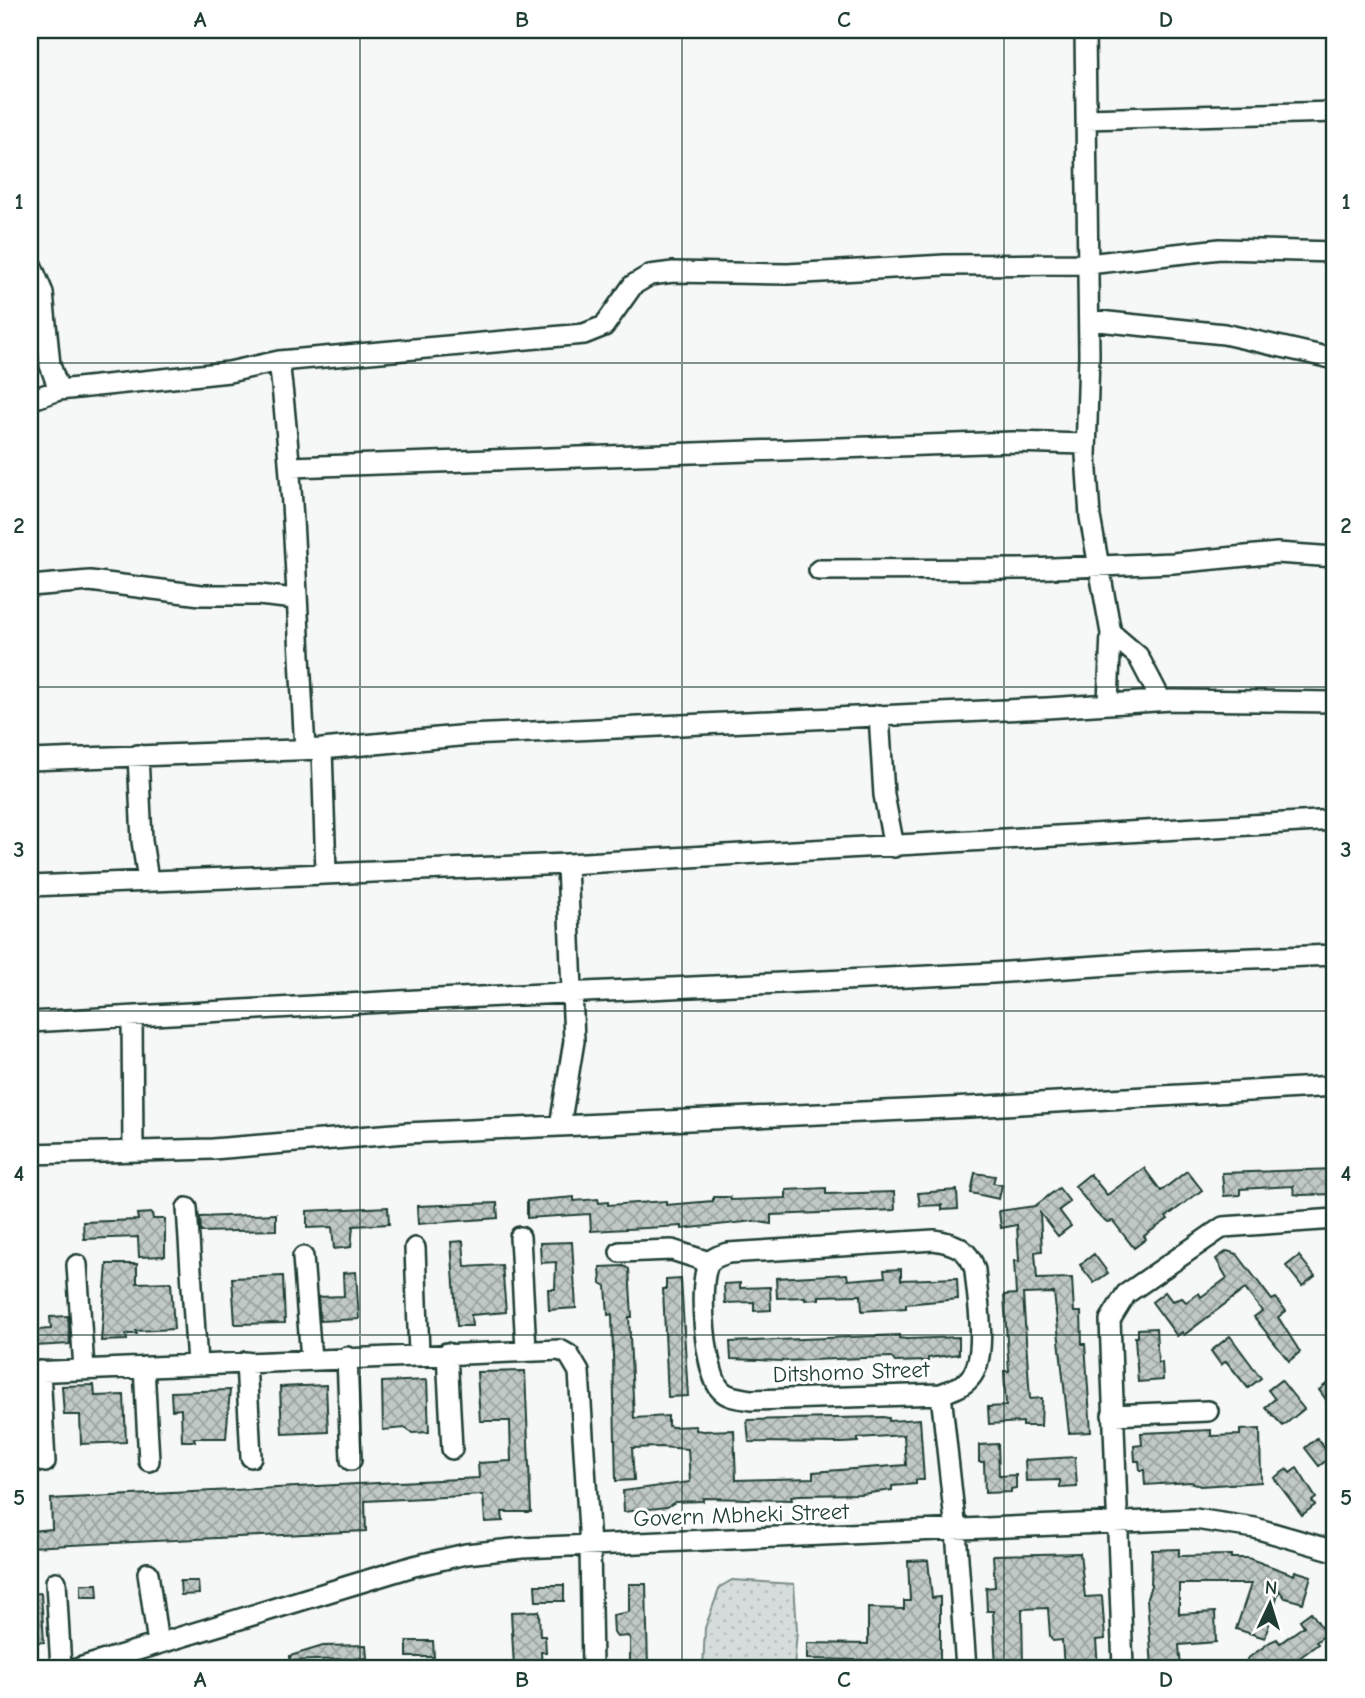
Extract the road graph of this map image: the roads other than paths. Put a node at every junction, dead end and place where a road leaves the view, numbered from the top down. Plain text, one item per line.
1 (1085, 30) edge
2 (1335, 112) edge
3 (1086, 119) junction
4 (1335, 252) edge
5 (30, 262) edge
6 (1088, 264) junction
7 (1088, 320) junction
8 (1335, 359) edge
9 (279, 361) junction
10 (59, 390) junction
11 (30, 400) edge
12 (1086, 444) junction
13 (291, 467) junction
14 (1335, 556) edge
15 (1097, 565) junction
16 (819, 570) dead end
17 (30, 586) edge
18 (295, 599) junction
19 (1111, 633) junction
20 (1161, 700) junction
21 (1108, 702) junction
22 (1335, 702) edge
23 (879, 715) junction
24 (313, 749) junction
25 (138, 755) junction
26 (30, 760) edge
27 (1335, 820) edge
28 (894, 847) junction
29 (567, 864) junction
30 (326, 872) junction
31 (148, 880) junction
32 (30, 886) edge
33 (1335, 955) edge
34 (574, 994) junction
35 (132, 1017) junction
36 (30, 1022) edge
37 (1335, 1086) edge
38 (560, 1126) junction
39 (133, 1150) junction
40 (30, 1154) edge
41 (187, 1208) dead end
42 (1335, 1219) edge
43 (520, 1237) dead end
44 (415, 1248) dead end
45 (620, 1252) dead end
46 (303, 1257) dead end
47 (709, 1262) junction
48 (77, 1265) dead end
49 (526, 1349) junction
50 (447, 1353) junction
51 (419, 1354) junction
52 (347, 1357) junction
53 (312, 1359) junction
54 (246, 1362) junction
55 (197, 1364) junction
56 (144, 1367) junction
57 (84, 1369) junction
58 (35, 1372) edge
59 (940, 1394) junction
60 (1208, 1411) dead end
61 (1112, 1415) junction
62 (452, 1449) dead end
63 (251, 1457) dead end
64 (351, 1460) dead end
65 (149, 1461) dead end
66 (45, 1462) dead end
67 (1118, 1522) junction
68 (956, 1531) junction
69 (590, 1546) junction
70 (1334, 1548) edge
71 (148, 1573) dead end
72 (56, 1582) dead end
73 (148, 1654) edge
74 (61, 1668) edge
75 (79, 1668) edge
76 (592, 1668) edge
77 (966, 1668) edge
78 (1123, 1668) edge

1 - 3 street
2 - 3 street
3 - 6 street
4 - 6 street
5 - 10 street
6 - 7 street
6 - 9 street
7 - 8 street
7 - 12 street
9 - 10 street
9 - 13 street
10 - 11 street
12 - 13 street
12 - 15 street
13 - 18 street
14 - 15 street
15 - 16 street
15 - 19 street
17 - 18 street
18 - 24 street
19 - 20 street
19 - 21 street
20 - 21 street
20 - 22 street
21 - 23 street
23 - 24 street
23 - 28 street
24 - 25 street
24 - 30 street
25 - 26 street
25 - 31 street
27 - 28 street
28 - 29 street
29 - 30 street
29 - 34 street
30 - 31 street
31 - 32 street
33 - 34 street
34 - 35 street
34 - 38 street
35 - 36 street
35 - 39 street
37 - 38 street
38 - 39 street
39 - 40 street
41 - 55 street
42 - 61 street
43 - 49 street
44 - 51 street
45 - 47 street
46 - 53 street
47 - 59 street, Ditshomo Street
47 - 59 street, Ditshomo Street
48 - 57 street
49 - 50 street
49 - 69 street
50 - 51 street
50 - 62 street
51 - 52 street
52 - 53 street
52 - 64 street
53 - 54 street
54 - 55 street
54 - 63 street
55 - 56 street
56 - 57 street
56 - 65 street
57 - 58 street
58 - 66 street
59 - 68 street
60 - 61 street
61 - 67 street
67 - 68 street, Govern Mbheki Street
67 - 70 street, Govern Mbheki Street
67 - 78 street
68 - 69 street, Govern Mbheki Street
68 - 77 street
69 - 73 street, Govern Mbheki Street
69 - 76 street
71 - 73 street
72 - 74 street
73 - 75 street, Govern Mbheki Street

